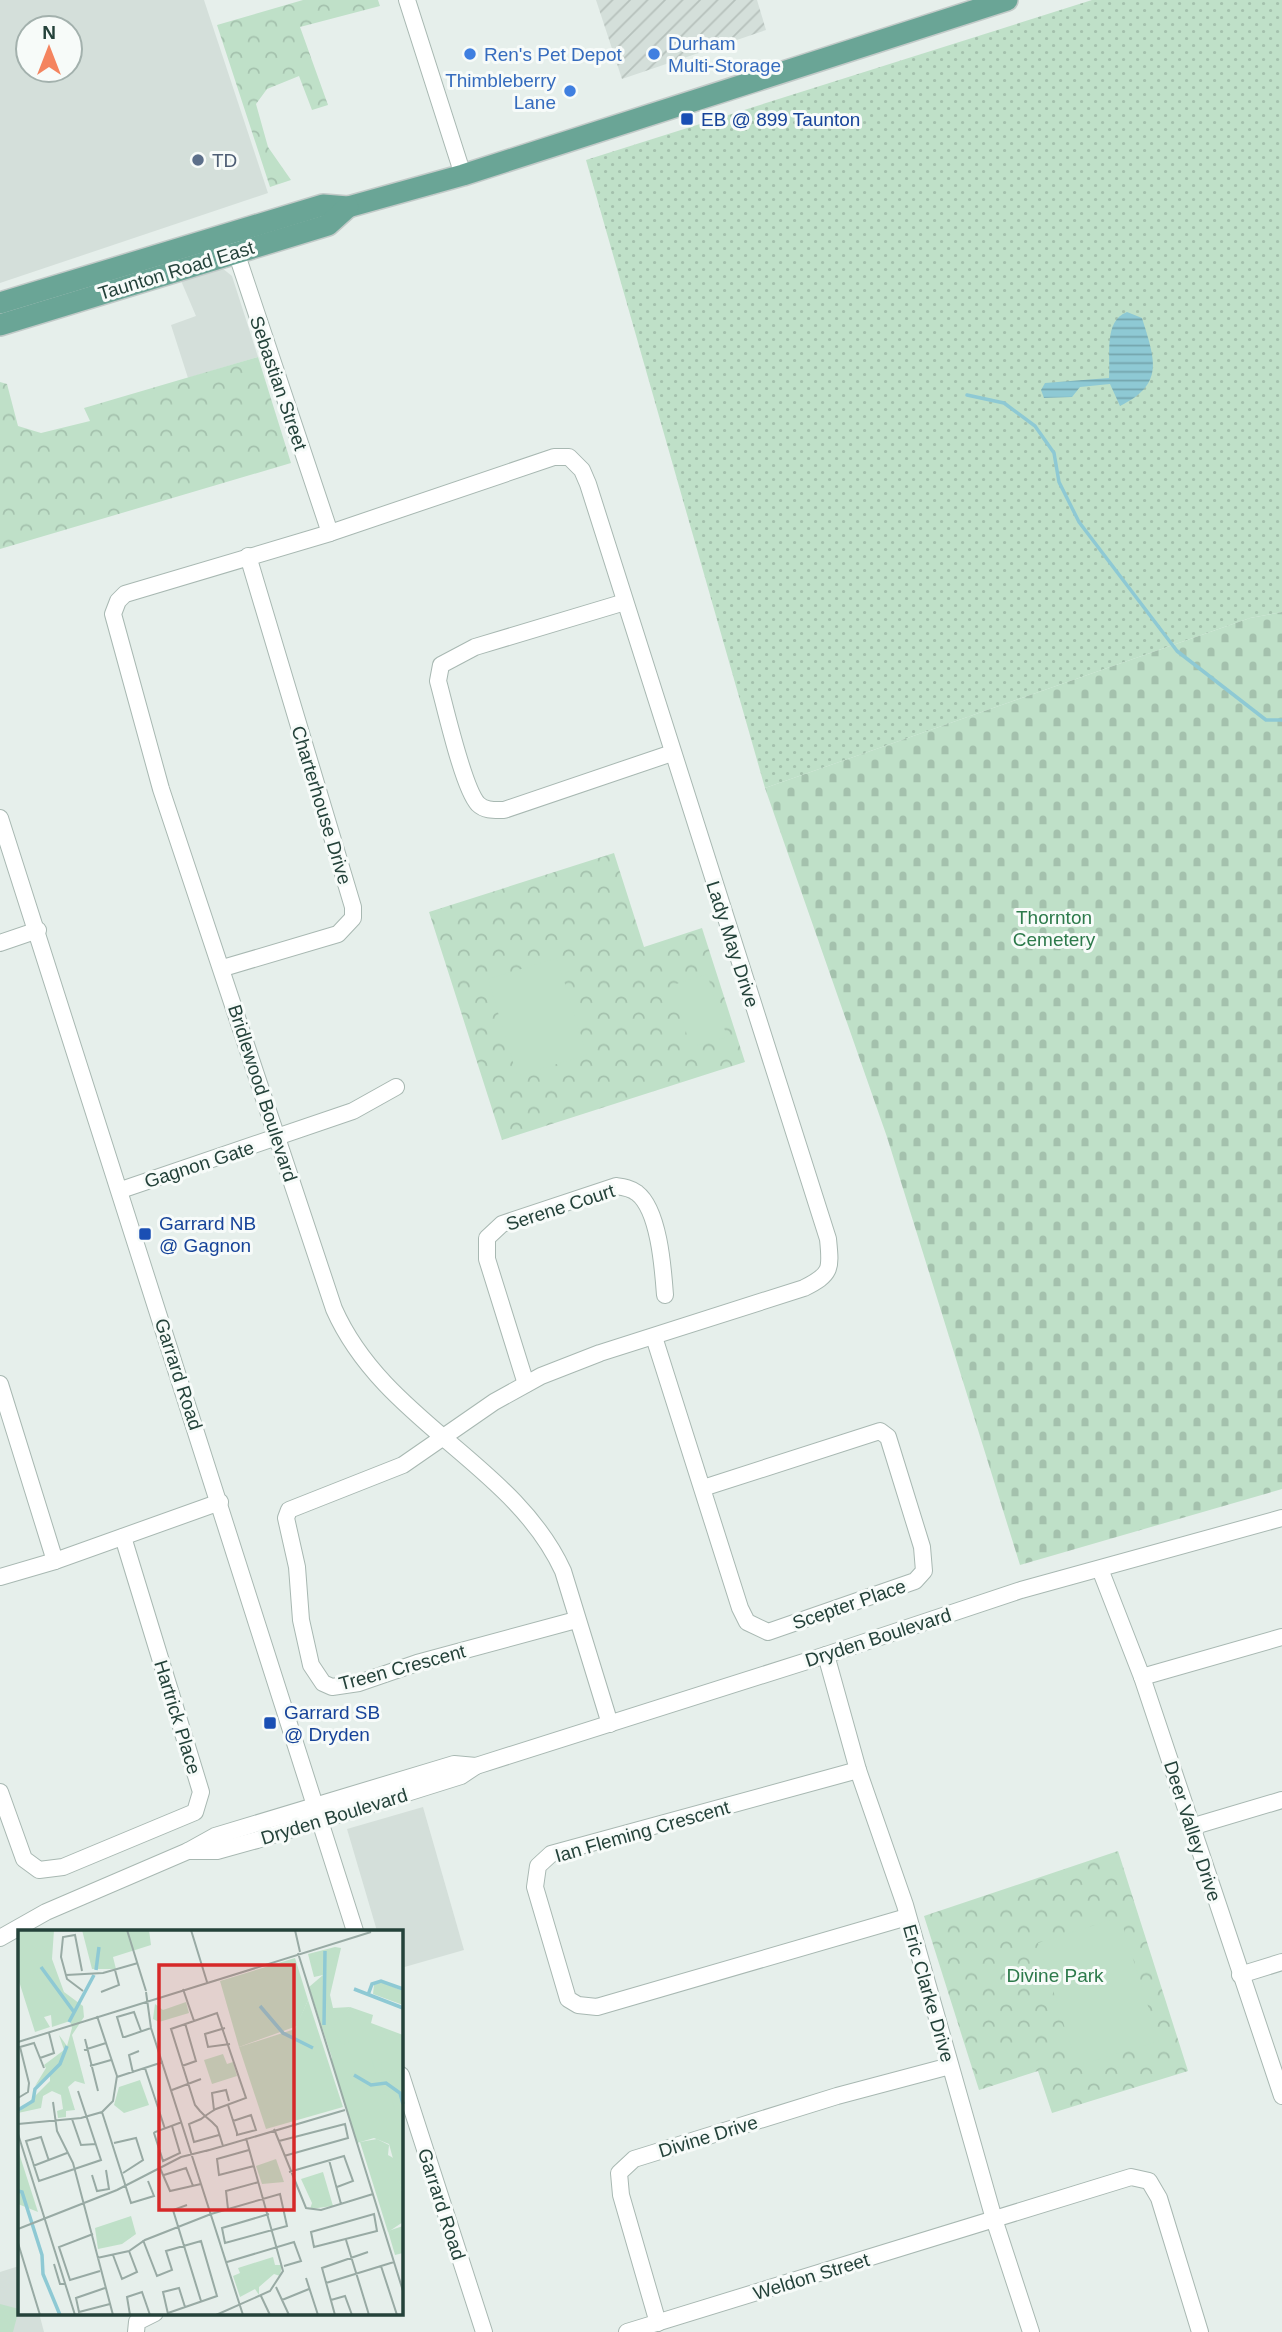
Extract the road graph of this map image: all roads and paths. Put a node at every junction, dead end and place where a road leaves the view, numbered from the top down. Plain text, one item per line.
1 (407, 0) edge
2 (1007, 0) edge
3 (463, 175) junction
4 (232, 242) junction
5 (0, 303) edge
6 (0, 325) edge
7 (330, 533) junction
8 (248, 556) junction
9 (625, 602) junction
10 (672, 753) junction
11 (0, 818) edge
12 (38, 930) junction
13 (0, 943) edge
14 (223, 968) junction
15 (396, 1087) dead end
16 (278, 1138) junction
17 (121, 1190) junction
18 (665, 1295) dead end
19 (654, 1337) junction
20 (0, 1384) edge
21 (526, 1384) junction
22 (442, 1439) junction
23 (703, 1488) junction
24 (220, 1502) junction
25 (1282, 1518) edge
26 (123, 1537) junction
27 (55, 1561) junction
28 (1100, 1569) junction
29 (0, 1577) edge
30 (576, 1620) junction
31 (1282, 1637) edge
32 (826, 1655) junction
33 (1142, 1677) junction
34 (610, 1724) junction
35 (858, 1770) junction
36 (0, 1792) edge
37 (1282, 1800) edge
38 (317, 1813) junction
39 (1191, 1827) junction
40 (908, 1917) junction
41 (21, 1930) edge
42 (355, 1930) edge
43 (1282, 1962) edge
44 (1240, 1975) junction
45 (950, 2066) junction
46 (402, 2082) edge
47 (1282, 2096) edge
48 (994, 2220) junction
49 (153, 2314) edge
50 (658, 2323) junction
51 (136, 2332) edge
52 (484, 2332) edge
53 (627, 2332) edge
54 (1031, 2332) edge
55 (1200, 2332) edge

1 - 3 street
2 - 3 main road, Taunton Road East
3 - 4 main road, Taunton Road East
4 - 5 main road, Taunton Road East
4 - 6 main road, Taunton Road East
4 - 7 street, Sebastian Street
7 - 8 street, Bridlewood Boulevard
7 - 9 street, Lady May Drive
8 - 14 street, Charterhouse Drive
8 - 14 street, Bridlewood Boulevard
9 - 10 street, Lady May Drive
9 - 10 street
10 - 19 street, Lady May Drive
11 - 12 street, Garrard Road
12 - 13 street
12 - 17 street, Garrard Road
14 - 16 street, Bridlewood Boulevard
15 - 16 street, Gagnon Gate
16 - 17 street, Gagnon Gate
16 - 22 street, Bridlewood Boulevard
17 - 24 street, Garrard Road
18 - 21 street, Serene Court
19 - 21 street, Lady May Drive
19 - 23 street, Scepter Place
20 - 27 street
21 - 22 street, Lady May Drive
22 - 30 street, Bridlewood Boulevard
22 - 30 street, Treen Crescent
23 - 23 street, Scepter Place
24 - 26 street
24 - 38 street, Garrard Road
25 - 28 street, Dryden Boulevard
26 - 27 street
26 - 36 street, Hartrick Place
27 - 29 street
28 - 32 street, Dryden Boulevard
28 - 33 street, Deer Valley Drive
30 - 34 street, Bridlewood Boulevard
31 - 33 street
32 - 34 street, Dryden Boulevard
32 - 35 street, Eric Clarke Drive
33 - 39 street, Deer Valley Drive
34 - 38 street, Dryden Boulevard
35 - 40 street, Eric Clarke Drive
35 - 40 street, Ian Fleming Crescent
37 - 39 street
38 - 41 street, Dryden Boulevard
38 - 42 street, Garrard Road
39 - 44 street, Deer Valley Drive
40 - 45 street, Eric Clarke Drive
43 - 44 street
44 - 47 street, Deer Valley Drive
45 - 48 street, Eric Clarke Drive
45 - 50 street, Divine Drive
46 - 52 street, Garrard Road
48 - 50 street, Weldon Street
48 - 54 street, Eric Clarke Drive
48 - 55 street, Weldon Street
49 - 51 street
50 - 53 street, Weldon Street

